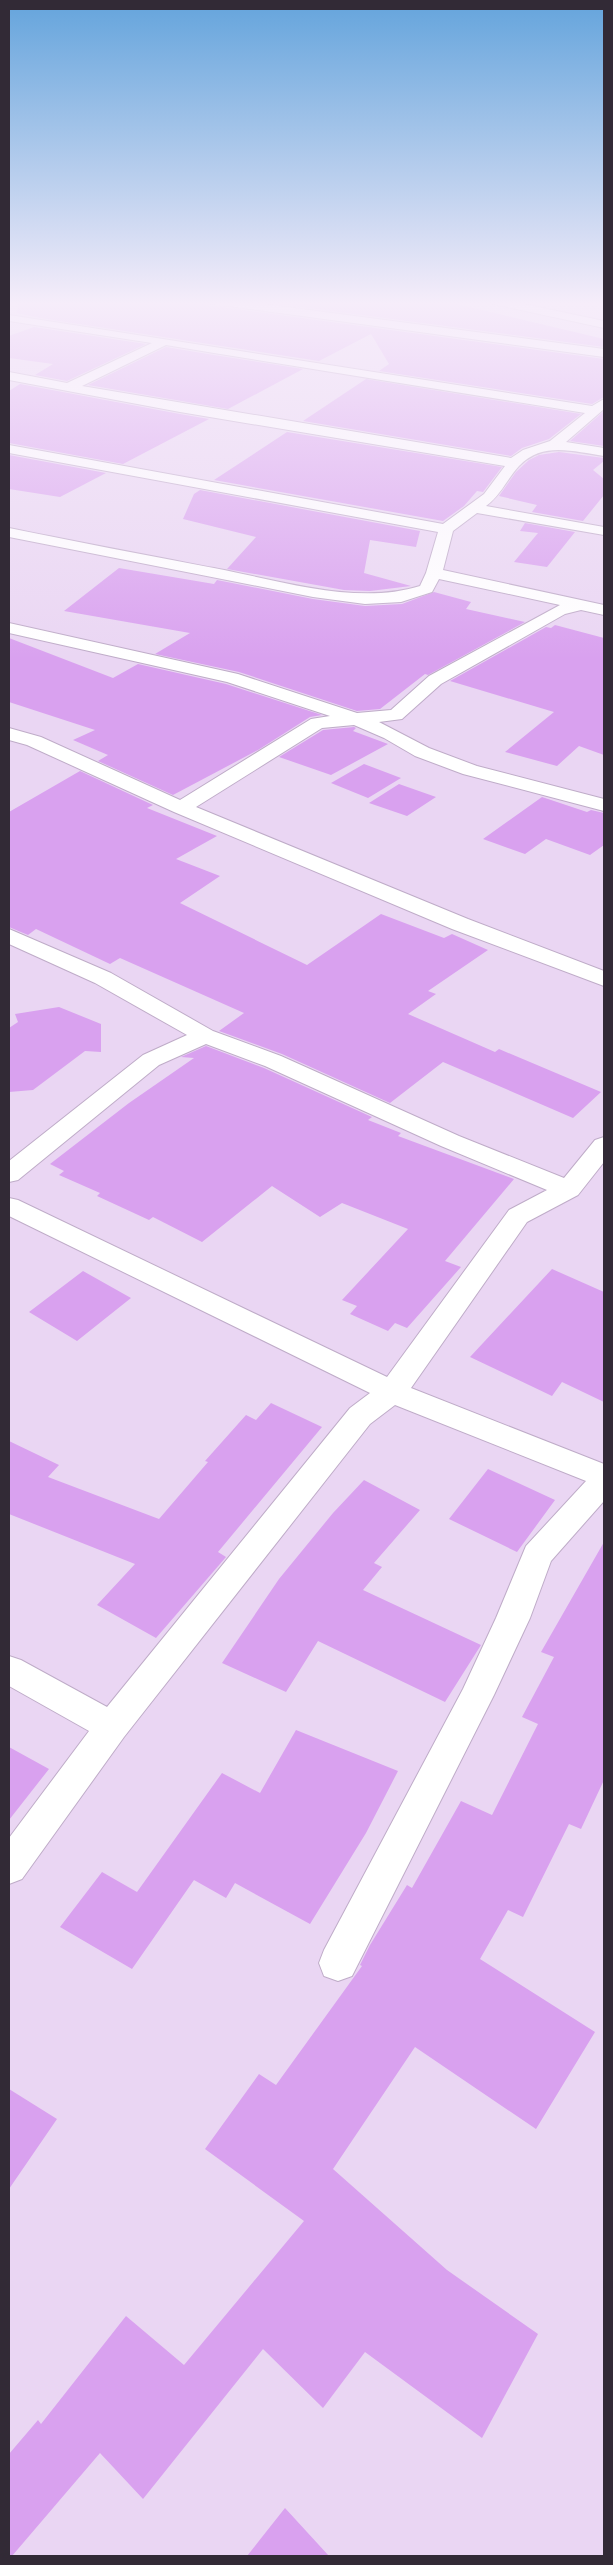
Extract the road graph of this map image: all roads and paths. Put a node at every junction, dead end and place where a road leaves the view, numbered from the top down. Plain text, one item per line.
1 (260, 420) edge
2 (583, 420) edge
3 (555, 444) junction
4 (9, 449) edge
5 (604, 452) edge
6 (514, 463) junction
7 (473, 508) junction
8 (446, 529) junction
9 (604, 531) edge
10 (9, 532) edge
11 (434, 573) junction
12 (580, 605) junction
13 (604, 610) edge
14 (9, 628) edge
15 (359, 720) junction
16 (9, 734) edge
17 (604, 804) edge
18 (181, 808) junction
19 (9, 936) edge
20 (604, 979) edge
21 (205, 1036) junction
22 (604, 1145) edge
23 (9, 1174) edge
24 (569, 1190) junction
25 (9, 1206) edge
26 (392, 1392) junction
27 (604, 1476) edge
28 (604, 1481) edge
29 (9, 1670) edge
30 (112, 1727) junction
31 (9, 1867) edge
32 (338, 1963) dead end

1 - 6 street
2 - 3 street
3 - 5 street
3 - 6 street
4 - 8 street
6 - 7 street
7 - 8 street
7 - 9 street
8 - 11 street
10 - 11 street
11 - 12 street
12 - 13 street
12 - 15 street
14 - 15 street
15 - 17 street
15 - 18 street
16 - 18 street
18 - 20 street
19 - 21 street
21 - 23 street
21 - 24 street
22 - 24 street
24 - 26 street
25 - 26 street
26 - 27 street
26 - 30 street
28 - 32 street
29 - 30 street
30 - 31 street

